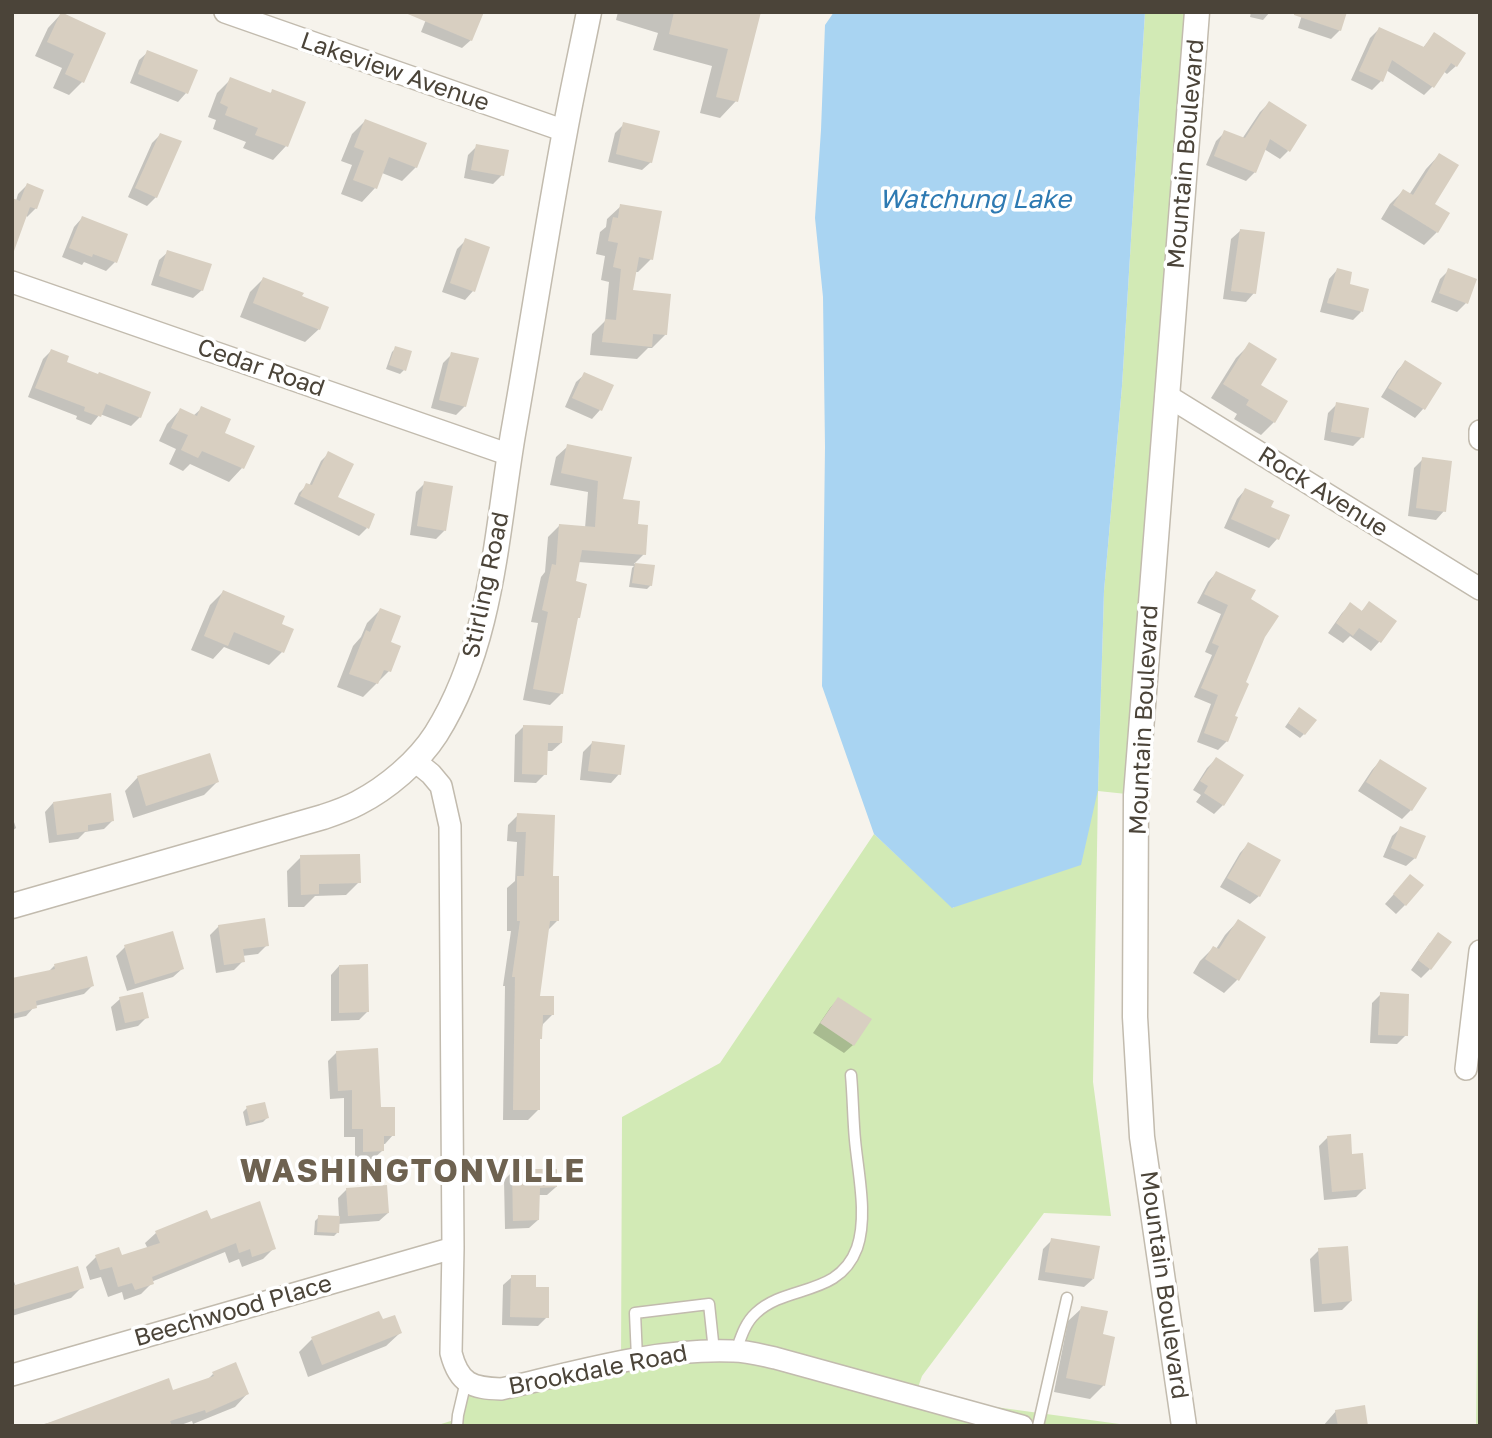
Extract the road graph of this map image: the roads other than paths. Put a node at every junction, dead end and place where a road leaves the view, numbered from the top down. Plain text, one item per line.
1 (225, 12) edge
2 (589, 12) edge
3 (1197, 12) edge
4 (565, 131) junction
5 (12, 282) edge
6 (1166, 395) junction
7 (1480, 430) edge
8 (1480, 439) edge
9 (510, 455) junction
10 (1480, 589) edge
11 (415, 761) junction
12 (12, 906) edge
13 (1480, 951) edge
14 (1466, 1069) dead end
15 (851, 1075) dead end
16 (453, 1248) junction
17 (1067, 1298) dead end
18 (736, 1350) junction
19 (714, 1351) junction
20 (636, 1358) junction
21 (12, 1375) edge
22 (466, 1381) junction
23 (457, 1426) edge
24 (1022, 1426) edge
25 (1038, 1426) edge
26 (1184, 1426) edge

1 - 4 street, Lakeview Avenue
2 - 4 street, Stirling Road
3 - 6 street, Mountain Boulevard
4 - 9 street, Stirling Road
5 - 9 street, Cedar Road
6 - 10 street, Rock Avenue
6 - 26 street, Mountain Boulevard
7 - 8 street
9 - 11 street, Stirling Road
11 - 12 street, Stirling Road
11 - 16 street
13 - 14 street
15 - 18 lane
16 - 21 street, Beechwood Place
16 - 22 street
17 - 25 lane
18 - 19 street, Brookdale Road
18 - 24 street, Brookdale Road
19 - 20 street, Brookdale Road
19 - 20 lane
20 - 22 street, Brookdale Road
22 - 23 lane

